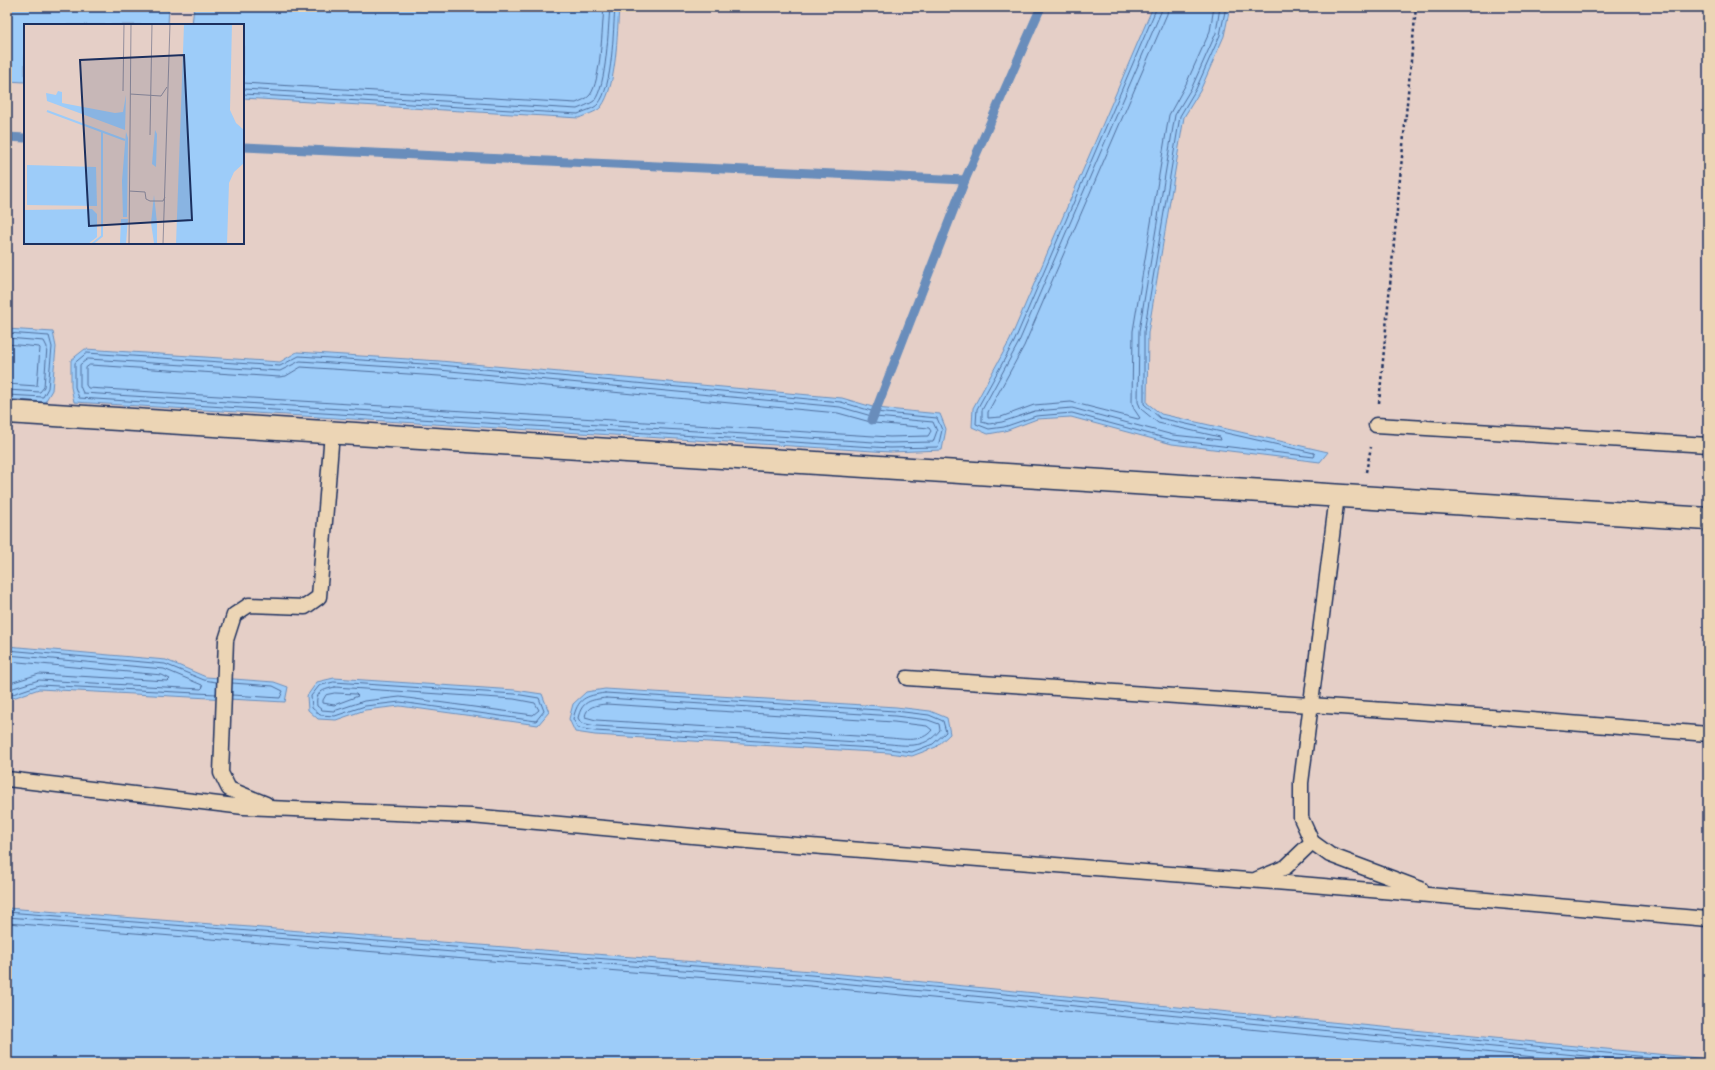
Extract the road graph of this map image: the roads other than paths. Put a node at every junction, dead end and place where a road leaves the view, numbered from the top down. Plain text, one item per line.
1 (7, 412) edge
2 (1376, 425) road end
3 (332, 432) junction
4 (1708, 445) edge
5 (1337, 496) junction
6 (1708, 519) edge
7 (907, 678) dead end
8 (1311, 704) junction
9 (1708, 734) edge
10 (7, 779) edge
11 (277, 808) junction
12 (1312, 842) junction
13 (1254, 881) junction
14 (1436, 895) junction
15 (1708, 919) edge

1 - 3 street
2 - 4 lane
3 - 5 street
3 - 11 lane
5 - 6 street
5 - 8 lane
7 - 8 lane
8 - 9 lane
8 - 12 lane
10 - 11 lane
11 - 13 lane
12 - 13 lane
12 - 14 lane
13 - 14 lane
14 - 15 lane

